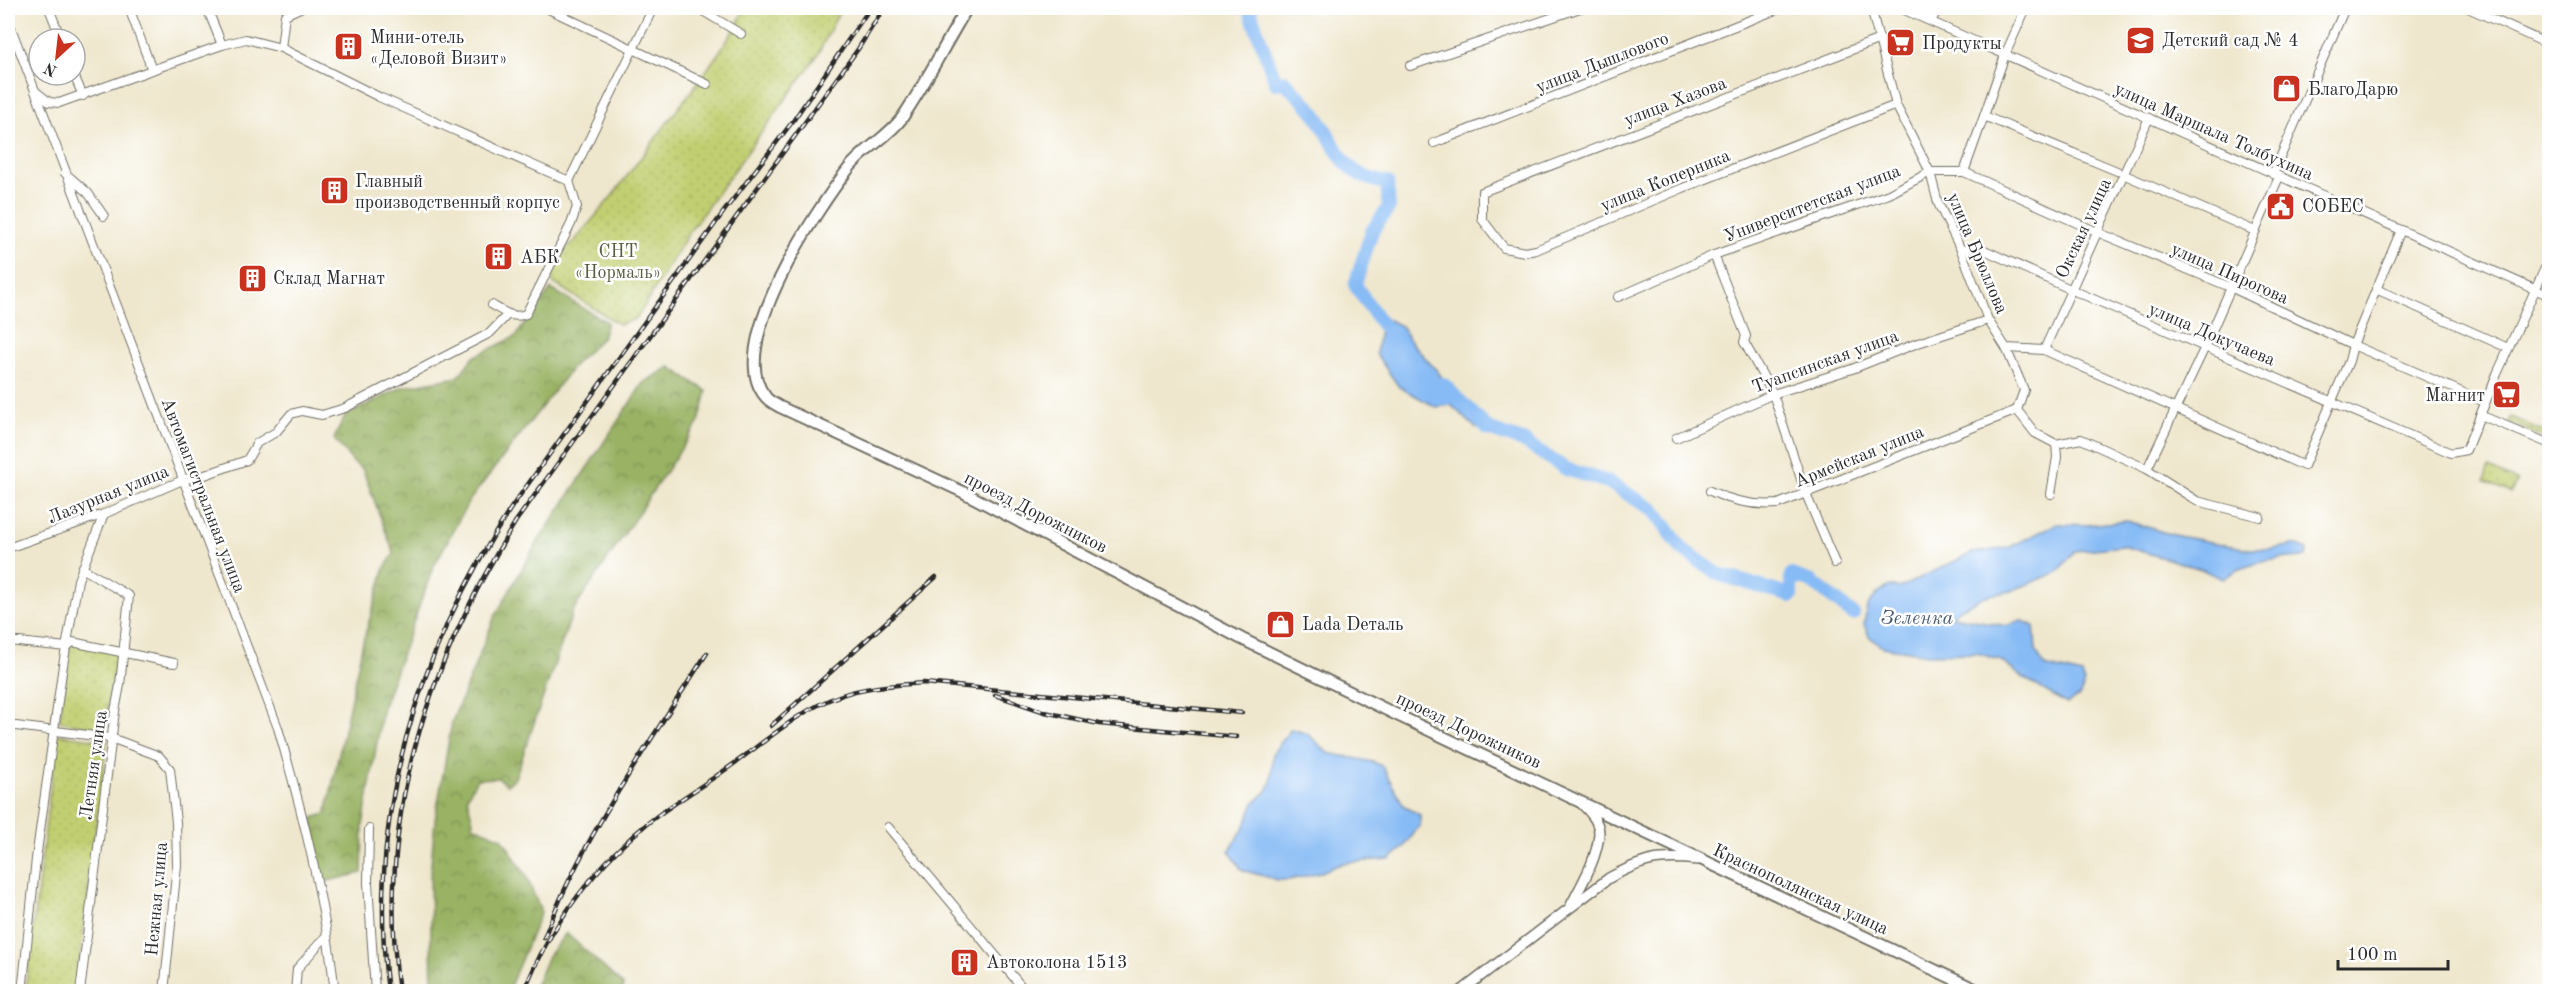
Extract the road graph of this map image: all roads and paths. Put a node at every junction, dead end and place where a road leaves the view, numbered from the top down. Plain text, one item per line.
1 (49, 8) edge
2 (129, 8) edge
3 (207, 8) edge
4 (300, 8) edge
5 (546, 8) edge
6 (652, 8) edge
7 (698, 8) edge
8 (967, 8) edge
9 (1580, 8) edge
10 (1781, 8) edge
11 (1871, 8) edge
12 (1900, 8) edge
13 (1939, 8) edge
14 (2026, 8) edge
15 (2345, 8) edge
16 (2468, 8) edge
17 (284, 11) edge
18 (8, 20) edge
19 (1931, 21) junction
20 (56, 27) edge
21 (741, 34) dead end
22 (1880, 39) junction
23 (222, 45) junction
24 (2550, 45) edge
25 (280, 48) junction
26 (633, 49) junction
27 (2005, 55) junction
28 (1410, 66) dead end
29 (152, 70) junction
30 (707, 84) dead end
31 (79, 87) edge
32 (33, 89) junction
33 (82, 96) junction
34 (1896, 105) junction
35 (1984, 116) junction
36 (2149, 118) junction
37 (1434, 143) dead end
38 (2117, 171) dead end
39 (64, 172) junction
40 (1930, 172) junction
41 (1964, 172) junction
42 (2125, 175) junction
43 (2276, 175) junction
44 (569, 181) junction
45 (1482, 192) joint
46 (104, 216) dead end
47 (2401, 230) junction
48 (2255, 231) junction
49 (2097, 232) junction
50 (1961, 250) junction
51 (1714, 255) junction
52 (2550, 257) edge
53 (2230, 287) junction
54 (2070, 289) junction
55 (2376, 289) junction
56 (2535, 289) junction
57 (2550, 296) edge
58 (1618, 297) dead end
59 (492, 305) dead end
60 (508, 314) junction
61 (1988, 320) junction
62 (2353, 345) junction
63 (2205, 347) junction
64 (2006, 348) junction
65 (2508, 348) junction
66 (2044, 350) junction
67 (1773, 394) junction
68 (2332, 401) junction
69 (2485, 402) junction
70 (2176, 408) junction
71 (2017, 410) junction
72 (2480, 415) junction
73 (1676, 438) dead end
74 (2056, 444) junction
75 (2550, 444) edge
76 (2147, 469) junction
77 (185, 479) junction
78 (1710, 491) dead end
79 (1806, 494) junction
80 (2051, 494) dead end
81 (104, 514) junction
82 (2260, 517) dead end
83 (8, 548) edge
84 (1835, 563) dead end
85 (82, 568) junction
86 (8, 641) edge
87 (67, 647) junction
88 (124, 653) junction
89 (174, 663) dead end
90 (8, 725) edge
91 (54, 731) junction
92 (111, 738) junction
93 (1578, 800) junction
94 (888, 827) dead end
95 (369, 829) dead end
96 (1700, 860) junction
97 (1570, 907) junction
98 (326, 936) junction
99 (22, 992) edge
100 (80, 992) edge
101 (164, 992) edge
102 (295, 992) edge
103 (335, 992) edge
104 (375, 992) edge
105 (1026, 992) edge
106 (1460, 992) edge
107 (1981, 992) edge

1 - 20 street
2 - 29 street
3 - 23 street
4 - 17 street
5 - 26 street
6 - 26 street
7 - 21 street
8 - 93 main road, проезд Дорожников
9 - 28 street
10 - 37 street, улица Дышлового
11 - 22 street, улица Брюллова
12 - 19 street, улица Маршала Толбухина
13 - 19 street
14 - 27 street
15 - 43 street
16 - 24 street
17 - 25 street
18 - 32 street, Автомагистральная улица
19 - 27 street, улица Маршала Толбухина
22 - 34 street, улица Брюллова
22 - 45 street, улица Хазова
23 - 25 street
23 - 29 street
25 - 44 street
26 - 30 street
26 - 44 street
27 - 35 street
27 - 36 street, улица Маршала Толбухина
29 - 33 street
31 - 33 street
32 - 33 street
32 - 39 street, Автомагистральная улица
34 - 40 street, улица Брюллова
34 - 45 street, улица Коперника
35 - 38 street
35 - 41 street
36 - 42 street, Окская улица
36 - 43 street, улица Маршала Толбухина
39 - 46 street
39 - 77 street, Автомагистральная улица
40 - 41 street, Университетская улица
40 - 50 street, улица Брюллова
40 - 51 street, Университетская улица
41 - 49 street, улица Пирогова
42 - 48 street
42 - 49 street, Окская улица
43 - 47 street, улица Маршала Толбухина
43 - 48 street
44 - 60 street
47 - 55 street
47 - 56 street, улица Маршала Толбухина
48 - 53 street
49 - 53 street, улица Пирогова
49 - 54 street, Окская улица
50 - 54 street, улица Докучаева
50 - 61 street, улица Брюллова
51 - 58 street, Университетская улица
51 - 67 street
52 - 56 street
53 - 62 street, улица Пирогова
53 - 63 street
54 - 63 street, улица Докучаева
54 - 66 street, Окская улица
55 - 62 street
55 - 65 street
56 - 57 street, улица Маршала Толбухина
56 - 65 street
59 - 60 street
60 - 77 street, Лазурная улица
61 - 64 street, улица Брюллова
61 - 67 street, Туапсинская улица
62 - 68 street
62 - 69 street, улица Пирогова
63 - 68 street, улица Докучаева
63 - 70 street
64 - 66 street
64 - 71 street, улица Брюллова
65 - 69 street
66 - 70 street
67 - 73 street, Туапсинская улица
67 - 79 street
68 - 70 street
68 - 72 street, улица Докучаева
69 - 72 street
70 - 76 street
71 - 74 street
71 - 79 street, Армейская улица
72 - 75 street
74 - 76 street
74 - 80 street
76 - 82 street
77 - 81 street, Лазурная улица
77 - 98 street, Автомагистральная улица
78 - 79 street, Армейская улица
79 - 84 street
81 - 83 street, Лазурная улица
81 - 85 street
85 - 87 street
85 - 88 street, Летняя улица
86 - 87 street
87 - 88 street
87 - 91 street
88 - 89 street
88 - 92 street, Летняя улица
90 - 91 street, Нежная улица
91 - 92 street, Нежная улица
91 - 99 street
92 - 100 street, Летняя улица
92 - 101 street, Нежная улица
93 - 96 main road, проезд Дорожников
93 - 97 street
94 - 105 street
95 - 104 street
96 - 97 street, Краснополянская улица
96 - 107 main road, Краснополянская улица
97 - 106 street, Краснополянская улица
98 - 102 street
98 - 103 street, Автомагистральная улица

